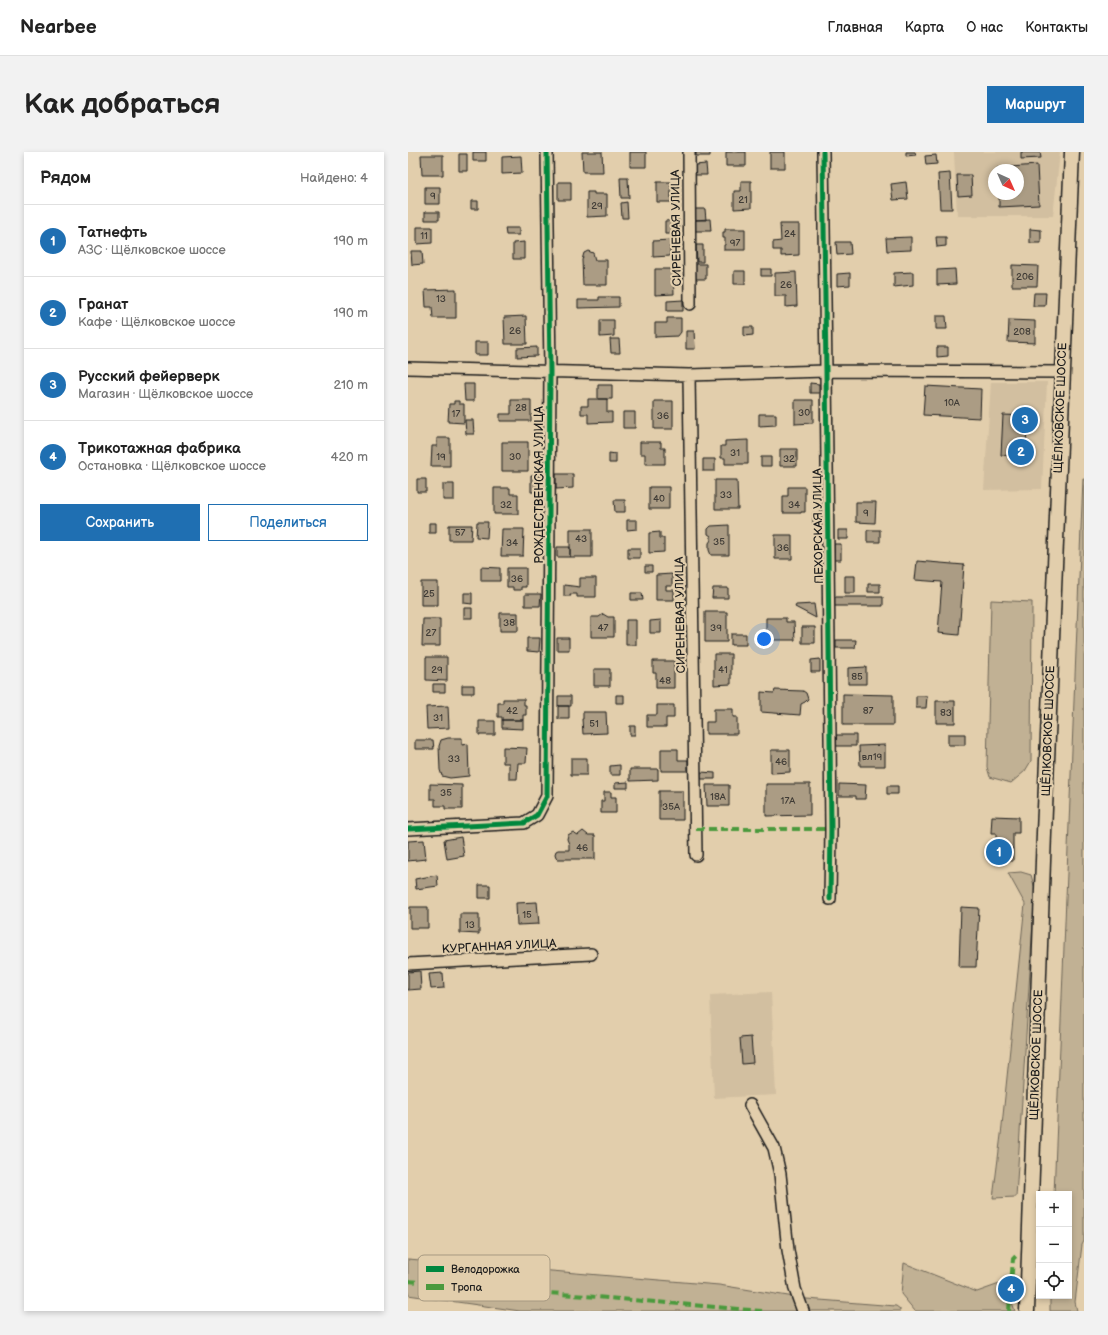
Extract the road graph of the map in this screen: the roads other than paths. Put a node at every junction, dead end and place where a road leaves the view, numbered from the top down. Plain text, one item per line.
1 (547, 152) edge
2 (689, 152) edge
3 (823, 152) edge
4 (1072, 152) edge
5 (690, 304) dead end
6 (408, 368) edge
7 (550, 371) junction
8 (826, 371) junction
9 (1062, 372) junction
10 (689, 375) junction
11 (408, 829) edge
12 (696, 856) dead end
13 (830, 899) dead end
14 (591, 954) dead end
15 (408, 964) edge
16 (750, 1105) dead end
17 (803, 1311) edge
18 (1027, 1311) edge

1 - 7 street, РОЖДЕСТВЕНСКАЯ УЛИЦА
2 - 5 street, СИРЕНЕВАЯ УЛИЦА
3 - 8 street, ПЕХОРСКАЯ УЛИЦА
4 - 9 main road, ЩЁЛКОВСКОЕ ШОССЕ
6 - 7 street
7 - 10 street
7 - 11 street, РОЖДЕСТВЕНСКАЯ УЛИЦА
8 - 9 street
8 - 10 street
8 - 13 street, ПЕХОРСКАЯ УЛИЦА
9 - 18 main road, ЩЁЛКОВСКОЕ ШОССЕ
10 - 12 street, СИРЕНЕВАЯ УЛИЦА
14 - 15 street, КУРГАННАЯ УЛИЦА
16 - 17 street

